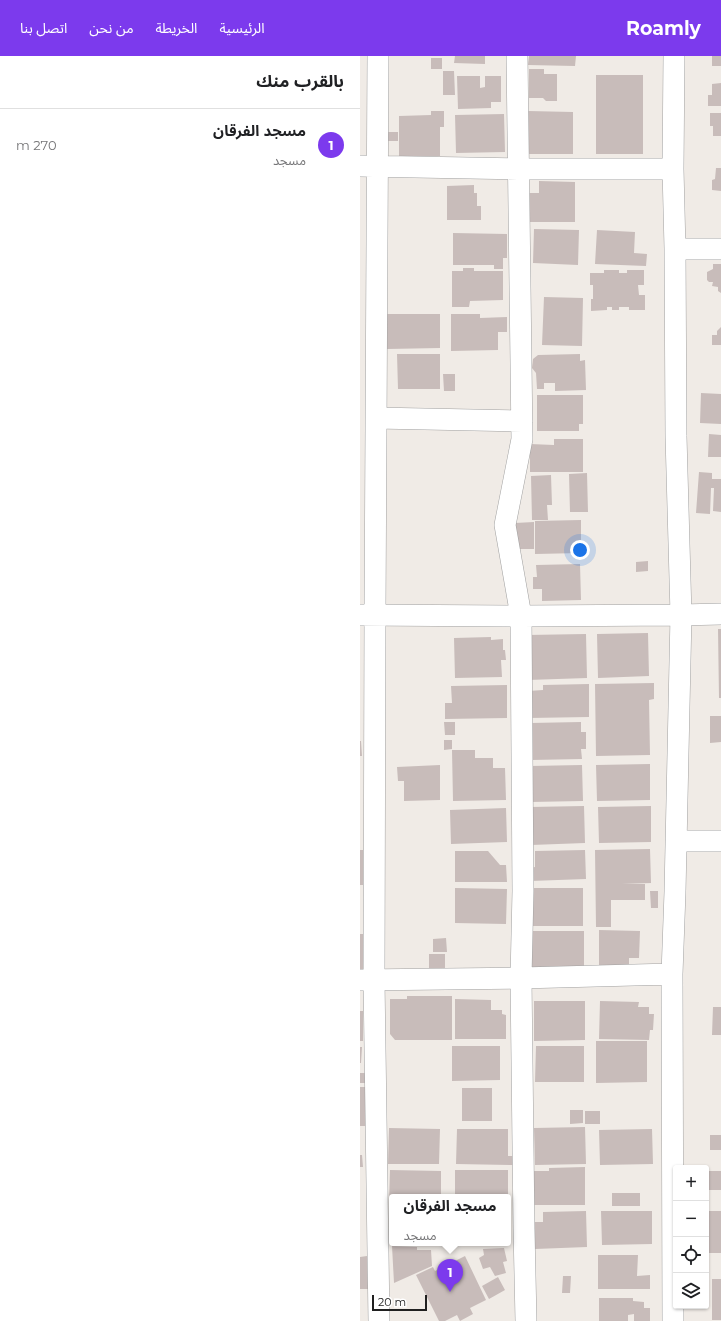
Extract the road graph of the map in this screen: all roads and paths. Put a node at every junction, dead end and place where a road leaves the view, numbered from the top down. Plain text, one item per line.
1 (378, 56) edge
2 (517, 56) edge
3 (674, 56) edge
4 (369, 166) edge
5 (518, 169) junction
6 (673, 169) junction
7 (675, 249) junction
8 (721, 249) edge
9 (376, 418) junction
10 (522, 421) junction
11 (367, 614) edge
12 (721, 614) edge
13 (681, 615) junction
14 (521, 616) junction
15 (676, 841) junction
16 (721, 841) edge
17 (672, 974) junction
18 (521, 978) junction
19 (367, 980) edge
20 (516, 1229) edge
21 (385, 1230) edge
22 (379, 1321) edge
23 (526, 1321) edge
24 (673, 1321) edge

1 - 4 street
2 - 5 street
3 - 6 street
4 - 5 street
4 - 9 street
5 - 6 street
5 - 10 street
6 - 7 street
7 - 8 street
7 - 13 street
9 - 10 street
9 - 11 street
10 - 14 street
11 - 14 street
11 - 19 street
12 - 13 street
13 - 14 street
13 - 15 street
14 - 18 street
15 - 16 street
15 - 17 street
17 - 18 street
17 - 24 street
18 - 19 street
18 - 20 street
19 - 21 street
20 - 23 street
21 - 22 street

